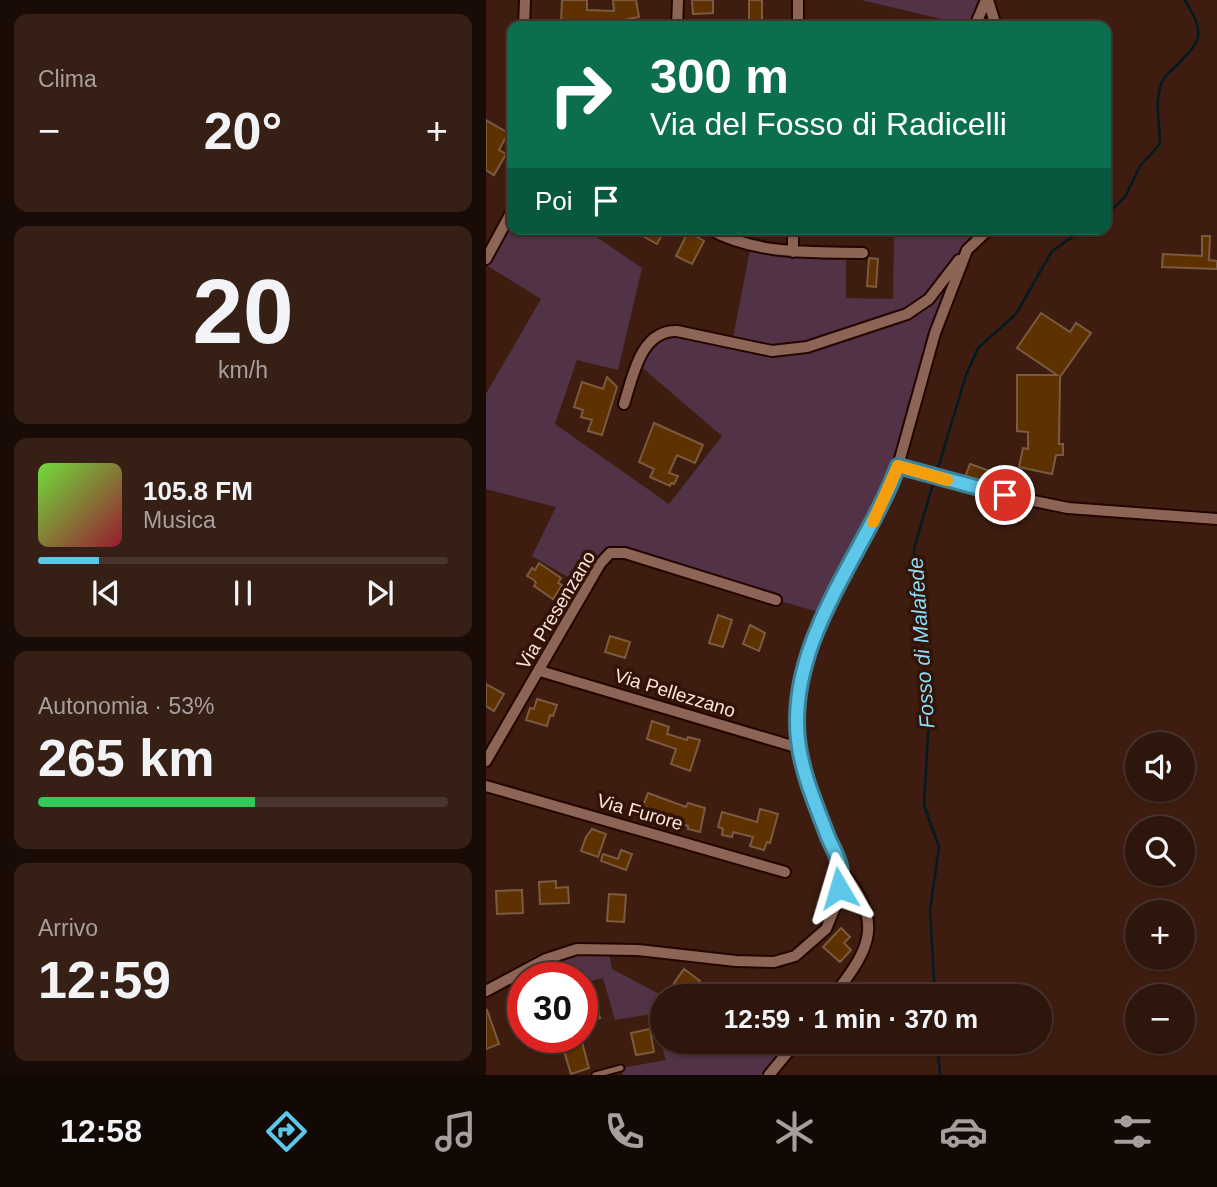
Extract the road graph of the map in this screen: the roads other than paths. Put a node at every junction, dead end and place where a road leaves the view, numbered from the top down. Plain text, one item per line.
1 (525, 0) edge
2 (678, 0) edge
3 (798, 0) edge
4 (987, 0) edge
5 (524, 21) edge
6 (677, 21) edge
7 (798, 21) edge
8 (977, 21) edge
9 (994, 21) edge
10 (507, 220) edge
11 (723, 235) edge
12 (793, 235) edge
13 (983, 235) edge
14 (967, 250) junction
15 (793, 252) junction
16 (863, 253) dead end
17 (486, 259) edge
18 (624, 404) dead end
19 (898, 466) junction
20 (1216, 519) edge
21 (776, 600) dead end
22 (540, 671) junction
23 (799, 748) junction
24 (486, 761) edge
25 (486, 786) edge
26 (841, 870) junction
27 (785, 872) dead end
28 (842, 984) edge
29 (486, 991) edge
30 (786, 1054) edge
31 (621, 1068) dead end
32 (595, 1075) edge
33 (769, 1075) edge

1 - 5 street
2 - 6 street
3 - 7 street
4 - 8 street
4 - 9 street
10 - 17 street
11 - 15 street
12 - 15 street
13 - 14 street
14 - 18 street
14 - 19 street
15 - 16 street
19 - 20 street
19 - 23 street
21 - 22 street, Via Presenzano
22 - 23 street, Via Pellezzano
22 - 24 street, Via Presenzano
23 - 26 street
25 - 27 street, Via Furore
26 - 28 street
26 - 29 street
30 - 33 street
31 - 32 lane

